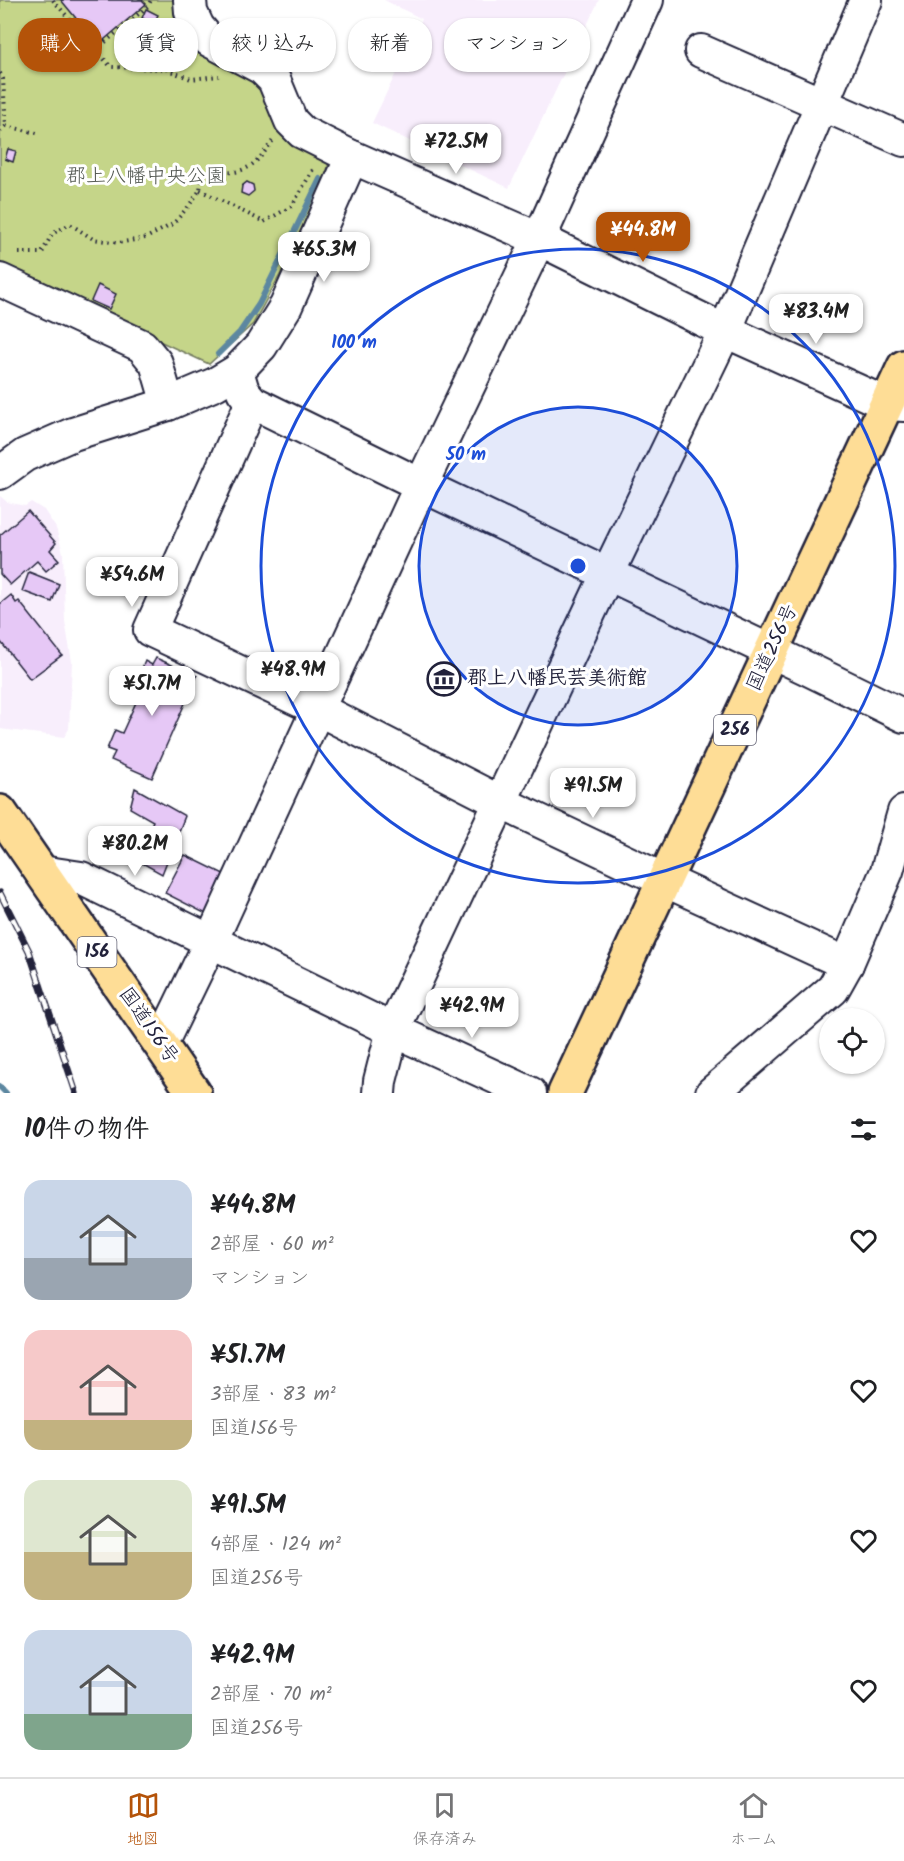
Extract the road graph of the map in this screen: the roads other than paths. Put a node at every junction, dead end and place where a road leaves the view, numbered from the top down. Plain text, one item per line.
1 (190, 0) edge
2 (647, 0) edge
3 (866, 0) edge
4 (701, 51) dead end
5 (823, 104) junction
6 (904, 140) edge
7 (339, 150) junction
8 (539, 239) junction
9 (0, 280) edge
10 (725, 331) junction
11 (904, 367) edge
12 (237, 371) junction
13 (252, 402) junction
14 (168, 404) junction
15 (896, 404) edge
16 (0, 473) edge
17 (421, 485) junction
18 (607, 575) junction
19 (771, 652) junction
20 (318, 709) junction
21 (904, 716) edge
22 (500, 802) junction
23 (0, 812) edge
24 (904, 812) edge
25 (41, 872) junction
26 (664, 880) junction
27 (211, 941) junction
28 (847, 964) junction
29 (393, 1030) junction
30 (161, 1044) junction
31 (194, 1093) edge
32 (379, 1093) edge
33 (530, 1093) edge
34 (565, 1093) edge
35 (712, 1093) edge

1 - 7 street
2 - 8 street
3 - 5 street
4 - 5 street
5 - 6 street
5 - 10 street
7 - 8 street
7 - 12 street
8 - 10 street
8 - 17 street
9 - 14 street
10 - 15 street
10 - 18 street
11 - 15 highway, 国道256号 / 256
12 - 13 street
12 - 14 street
13 - 17 street
13 - 20 street
14 - 16 street
15 - 19 highway, 国道256号 / 256
17 - 18 street
17 - 20 street
18 - 19 street
18 - 22 street
19 - 21 street
19 - 26 highway, 国道256号 / 256
20 - 22 street
20 - 27 street
22 - 26 street
22 - 29 street
23 - 25 highway, 国道156号 / 156
24 - 28 street
25 - 27 street
25 - 30 highway, 国道156号 / 156
26 - 28 street
26 - 34 highway, 国道256号 / 256
27 - 29 street
27 - 30 street
28 - 35 street
29 - 32 street
29 - 33 street
30 - 31 highway, 国道156号 / 156

